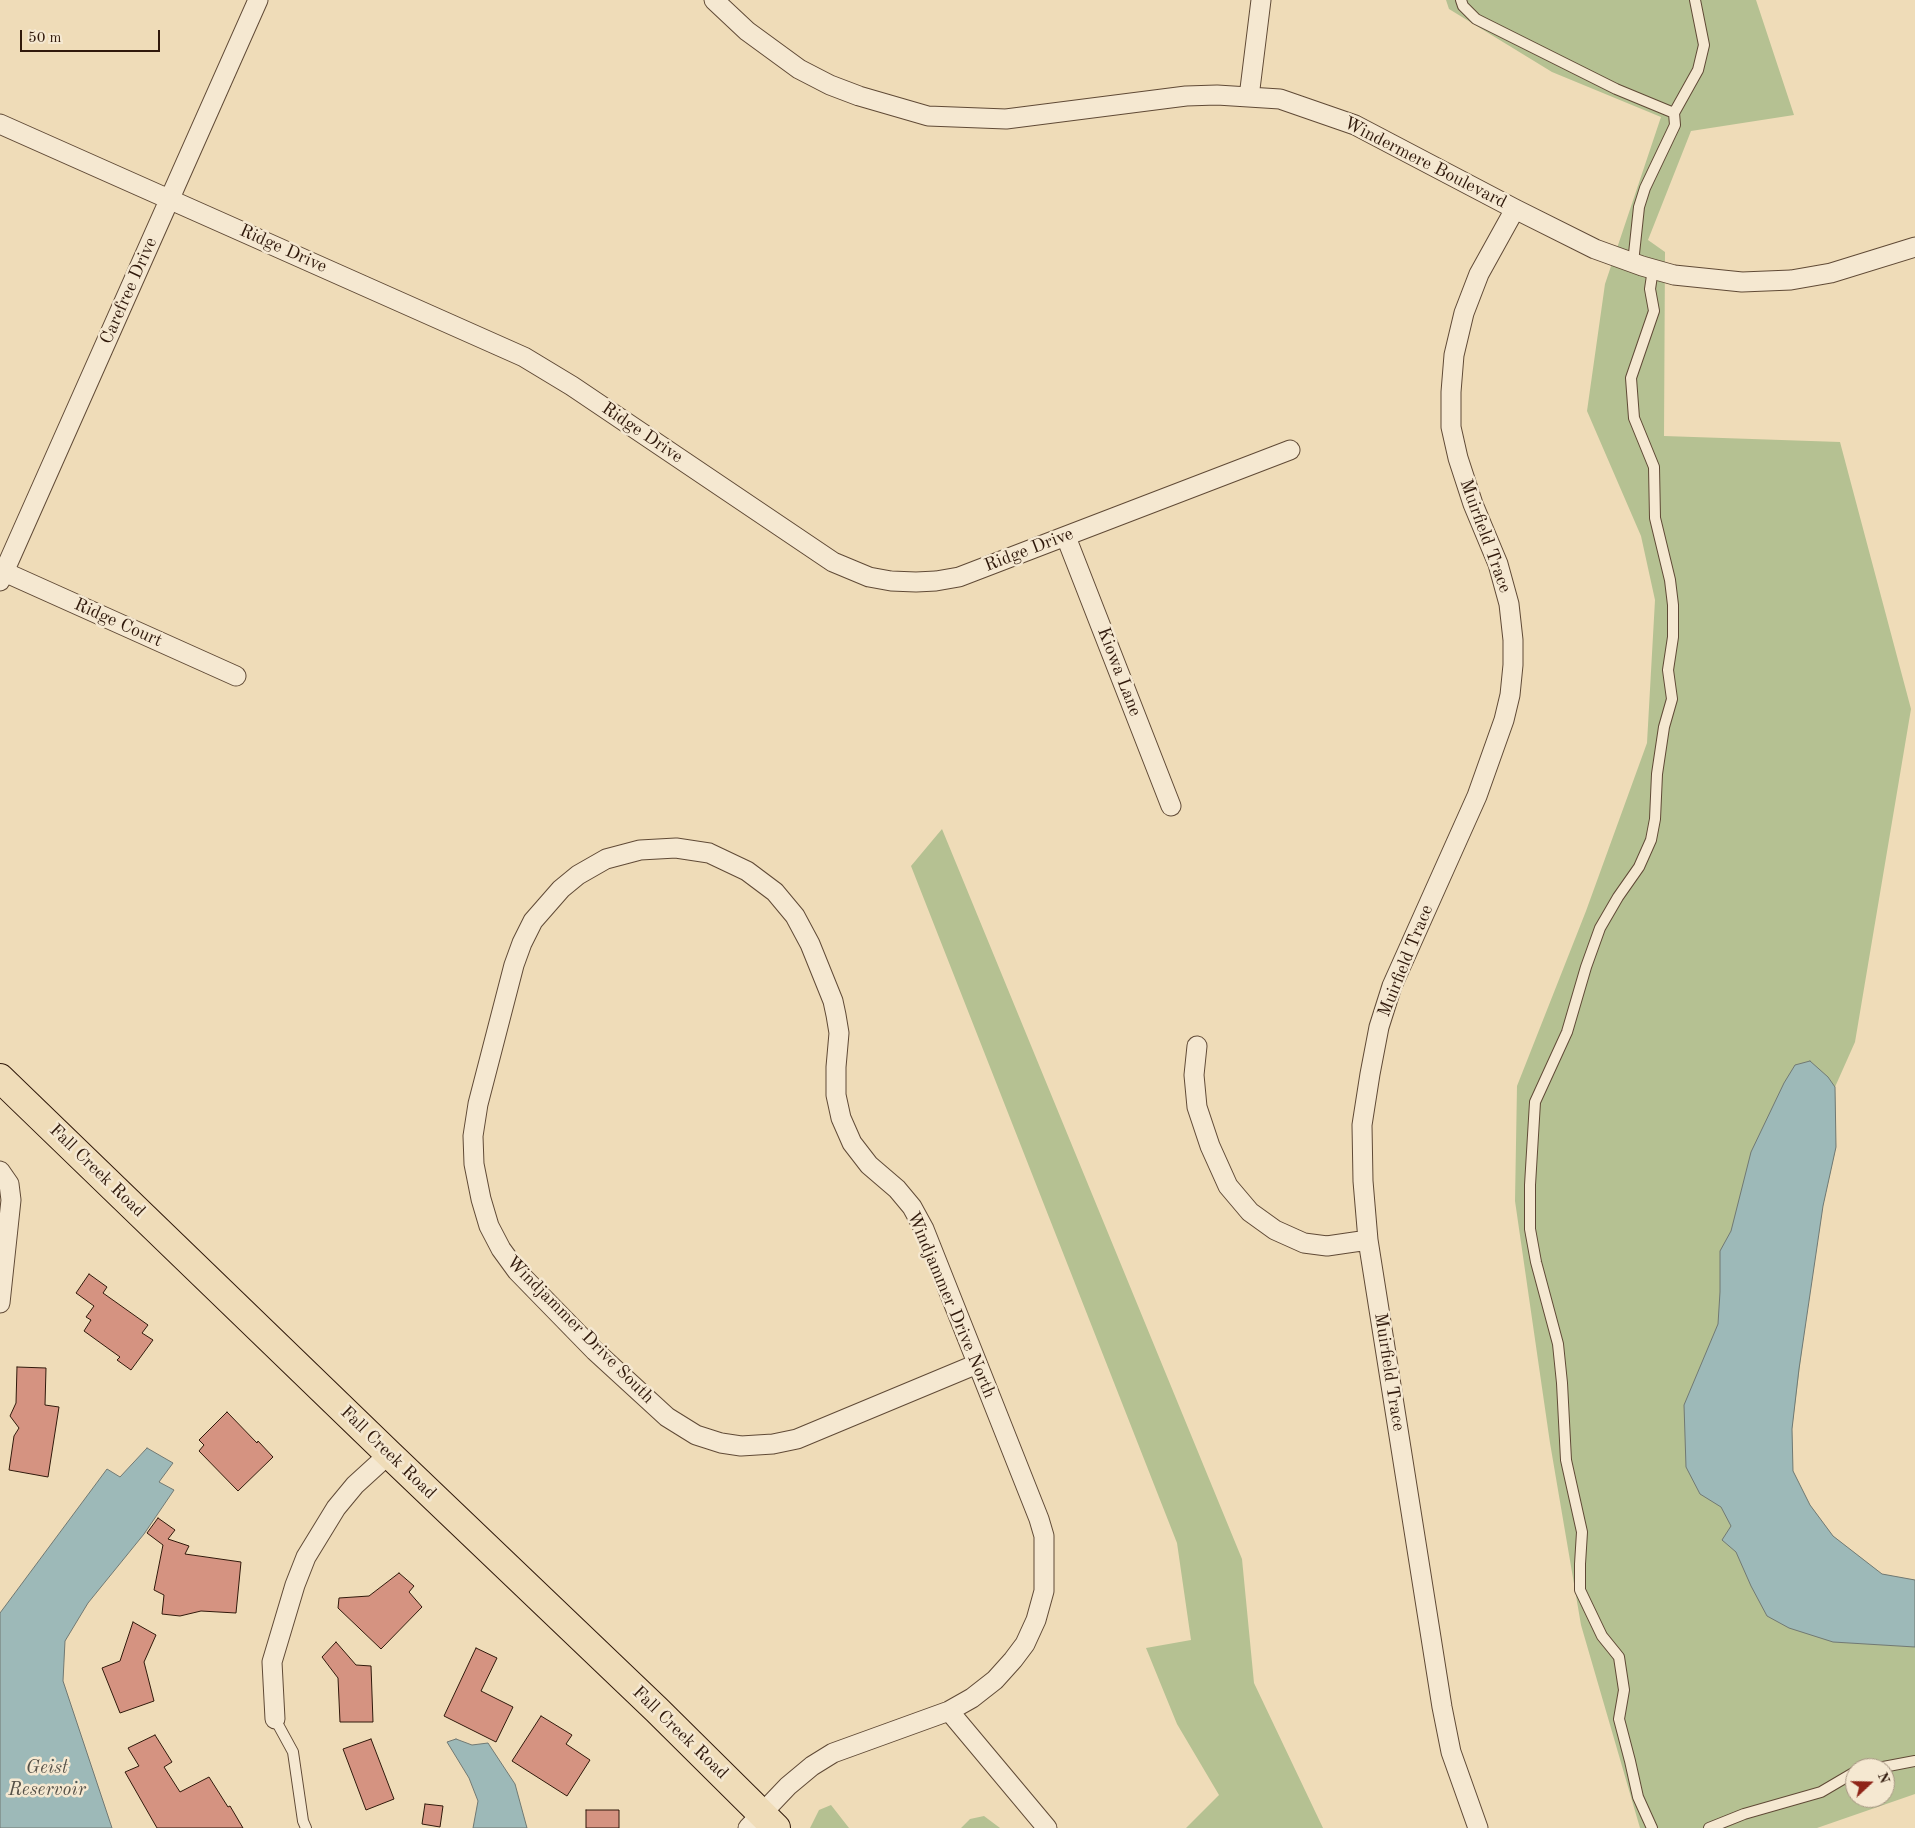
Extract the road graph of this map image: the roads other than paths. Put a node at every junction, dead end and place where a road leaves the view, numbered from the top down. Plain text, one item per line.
1 (258, 0) edge
2 (714, 0) edge
3 (1261, 0) edge
4 (1461, 0) edge
5 (1695, 0) edge
6 (1249, 96) junction
7 (1674, 113) junction
8 (0, 124) edge
9 (170, 200) junction
10 (1515, 209) junction
11 (1915, 248) edge
12 (1633, 263) junction
13 (1653, 269) junction
14 (1290, 450) dead end
15 (1066, 537) junction
16 (1, 574) edge
17 (236, 676) dead end
18 (1172, 806) dead end
19 (534, 921) joint
20 (1197, 1046) dead end
21 (0, 1078) edge
22 (0, 1170) edge
23 (1368, 1240) junction
24 (0, 1303) edge
25 (977, 1364) junction
26 (389, 1454) junction
27 (949, 1712) junction
28 (275, 1719) joint
29 (1915, 1761) edge
30 (1895, 1765) edge
31 (1845, 1778) edge
32 (762, 1823) edge
33 (306, 1828) edge
34 (1047, 1828) edge
35 (1478, 1828) edge
36 (1652, 1828) edge
37 (1709, 1828) edge

1 - 9 street, Carefree Drive
2 - 6 street, Windermere Boulevard
3 - 6 street
4 - 7 lane
5 - 7 lane
6 - 10 street, Windermere Boulevard
7 - 12 lane
8 - 9 street, Ridge Drive
9 - 15 street, Ridge Drive
9 - 16 street, Carefree Drive
10 - 12 street, Windermere Boulevard
10 - 23 street, Muirfield Trace
11 - 13 street, Windermere Boulevard
12 - 13 street, Windermere Boulevard
13 - 36 lane
14 - 15 street, Ridge Drive
15 - 18 street, Kiowa Lane
16 - 17 street, Ridge Court
19 - 25 street, Windjammer Drive North
19 - 25 street, Windjammer Drive South
20 - 23 street
21 - 26 main road, Fall Creek Road
22 - 24 street
23 - 35 street, Muirfield Trace
25 - 27 street, Windjammer Drive North
26 - 28 street
26 - 32 main road, Fall Creek Road
27 - 32 street, Windjammer Drive North
27 - 34 street
28 - 33 lane
29 - 30 lane
31 - 37 lane

